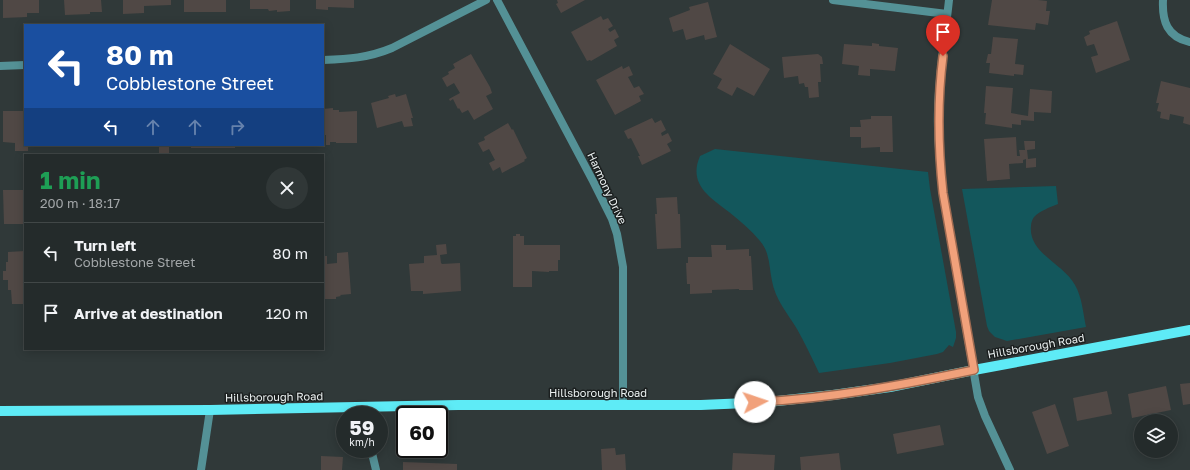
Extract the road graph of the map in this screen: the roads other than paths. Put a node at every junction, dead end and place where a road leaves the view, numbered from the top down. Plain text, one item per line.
1 (486, 0) edge
2 (497, 0) edge
3 (833, 0) edge
4 (949, 0) edge
5 (1163, 0) edge
6 (947, 14) junction
7 (1190, 42) edge
8 (324, 60) edge
9 (24, 65) edge
10 (0, 66) edge
11 (1190, 330) edge
12 (974, 370) junction
13 (624, 404) junction
14 (210, 410) junction
15 (388, 410) edge
16 (0, 411) edge
17 (336, 411) edge
18 (374, 458) edge
19 (201, 470) edge
20 (376, 470) edge
21 (1010, 470) edge

1 - 8 street
2 - 13 street, Harmony Drive
3 - 6 street
4 - 6 street
5 - 7 street
6 - 12 street
9 - 10 street
11 - 12 main road, Hillsborough Road
12 - 13 main road, Hillsborough Road
12 - 21 street
13 - 15 main road, Hillsborough Road
14 - 16 main road, Hillsborough Road
14 - 17 main road, Hillsborough Road
14 - 19 street
18 - 20 street

